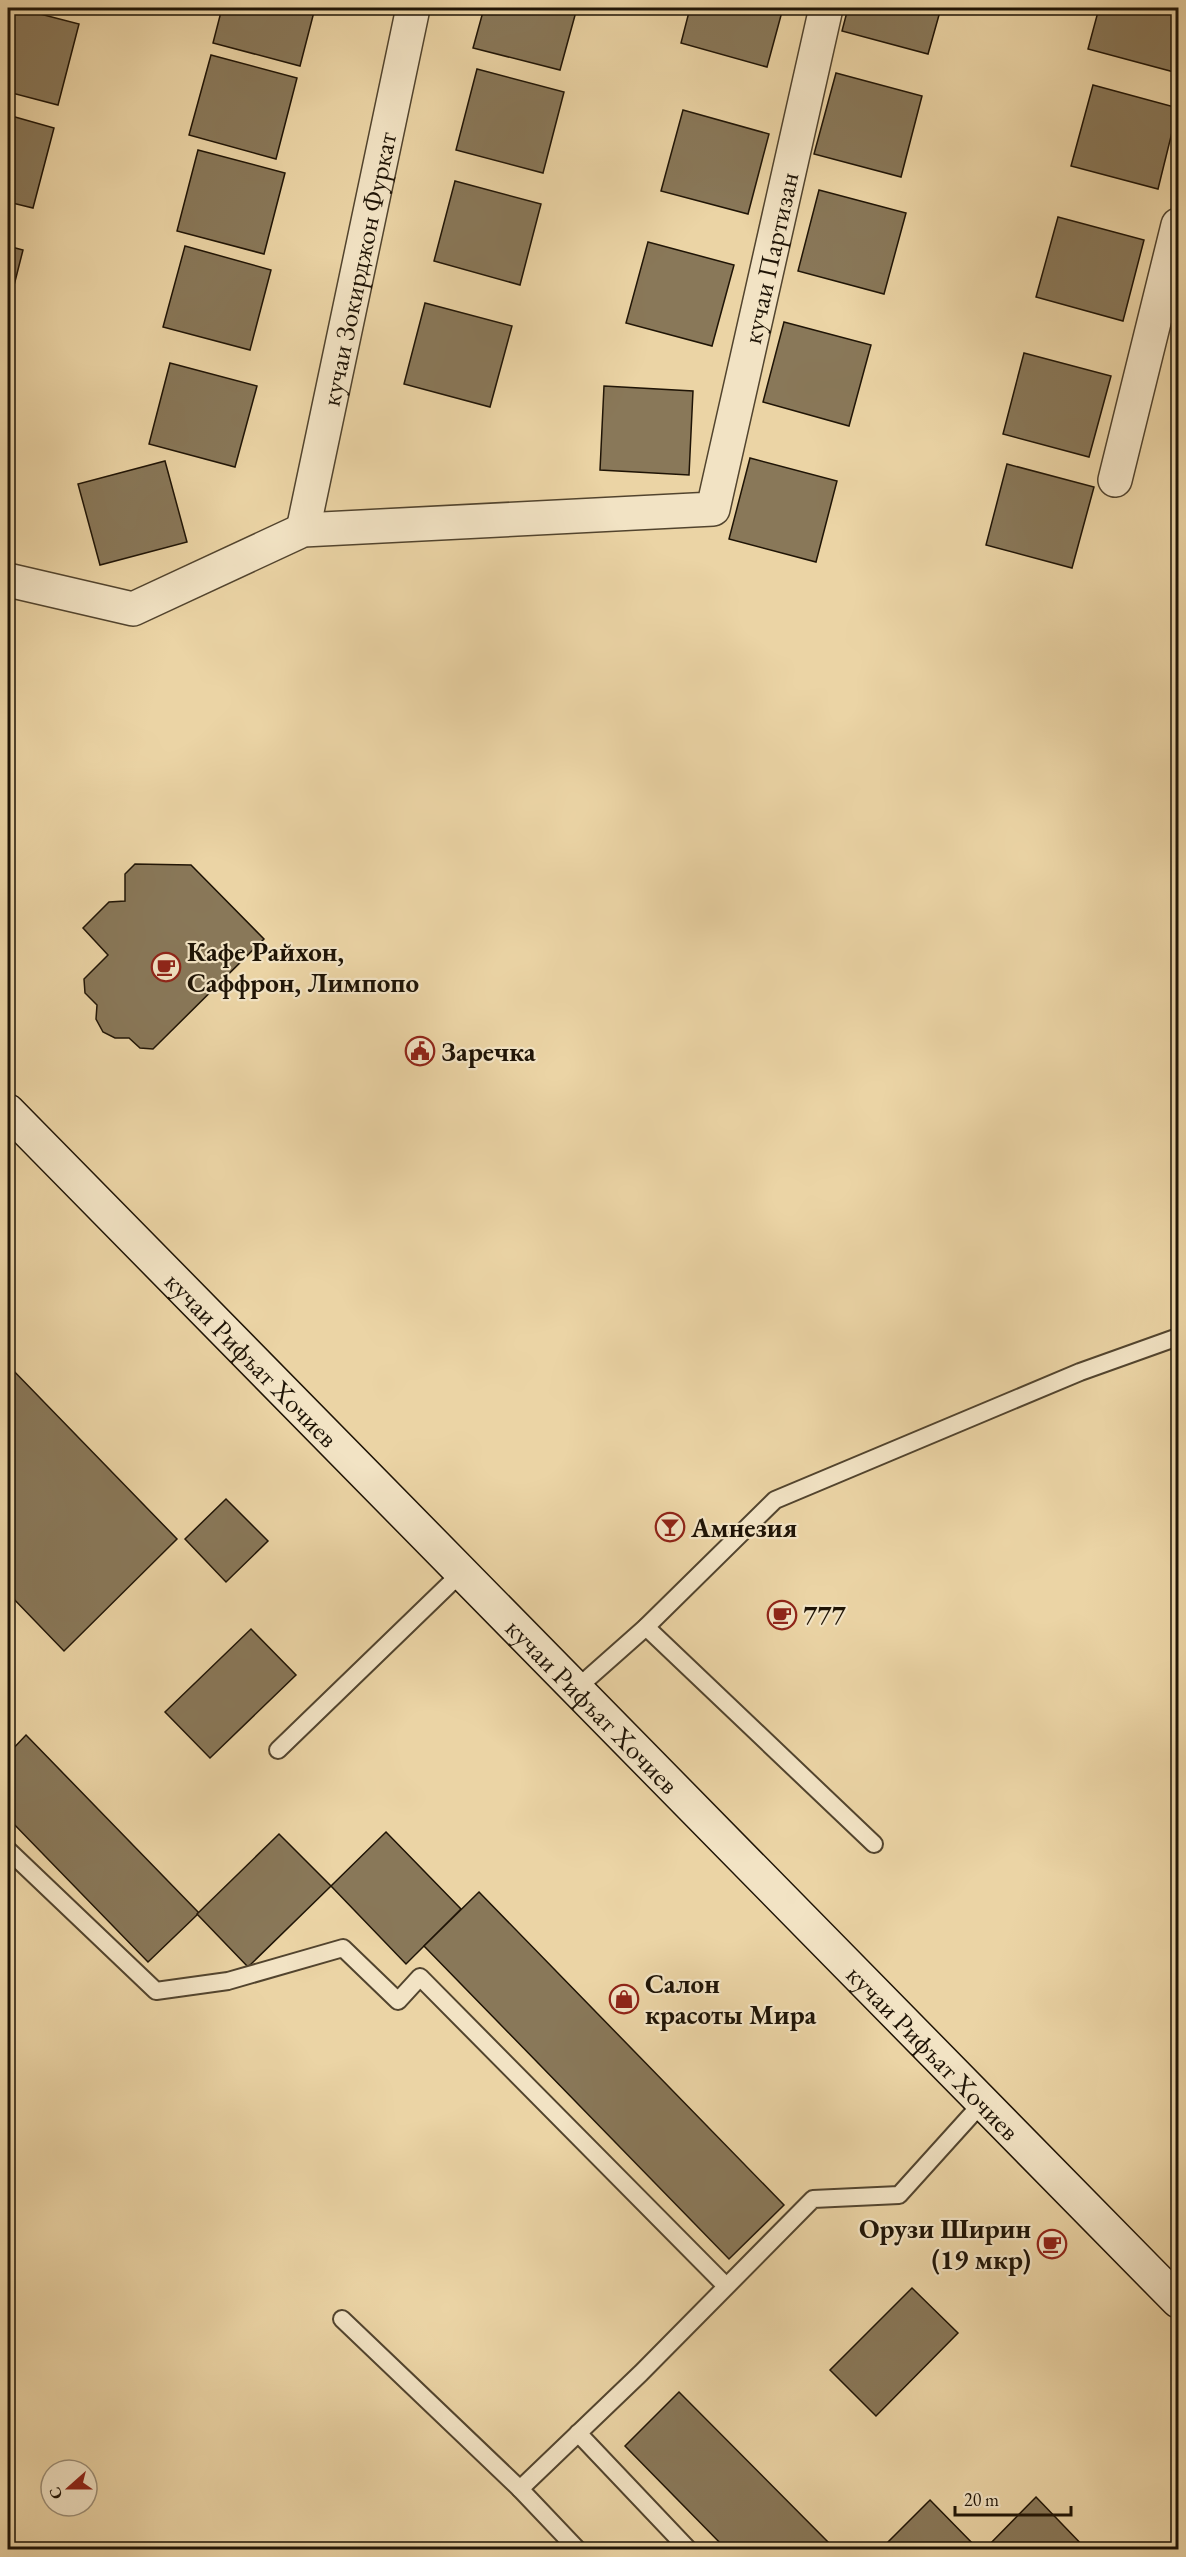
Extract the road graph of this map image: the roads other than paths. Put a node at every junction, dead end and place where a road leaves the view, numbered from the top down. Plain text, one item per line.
1 (413, 8) edge
2 (826, 8) edge
3 (1179, 225) edge
4 (1115, 480) dead end
5 (303, 530) junction
6 (8, 580) edge
7 (8, 1111) edge
8 (1179, 1337) edge
9 (461, 1573) junction
10 (646, 1628) junction
11 (576, 1689) junction
12 (278, 1750) dead end
13 (874, 1844) dead end
14 (8, 1850) edge
15 (983, 2102) junction
16 (725, 2285) junction
17 (1179, 2301) edge
18 (342, 2319) dead end
19 (578, 2433) junction
20 (520, 2489) junction
21 (578, 2550) edge
22 (689, 2550) edge

1 - 5 street, кучаи Зокирджон Фуркат
2 - 5 street, кучаи Партизан
3 - 4 street
5 - 6 street
7 - 9 street, кучаи Рифъат Хочиев
8 - 10 lane
9 - 11 street, кучаи Рифъат Хочиев
9 - 12 lane
10 - 11 lane
10 - 13 lane
11 - 15 street, кучаи Рифъат Хочиев
14 - 16 lane
15 - 16 lane
15 - 17 street, кучаи Рифъат Хочиев
16 - 19 lane
18 - 20 lane
19 - 20 lane
19 - 22 lane
20 - 21 lane

